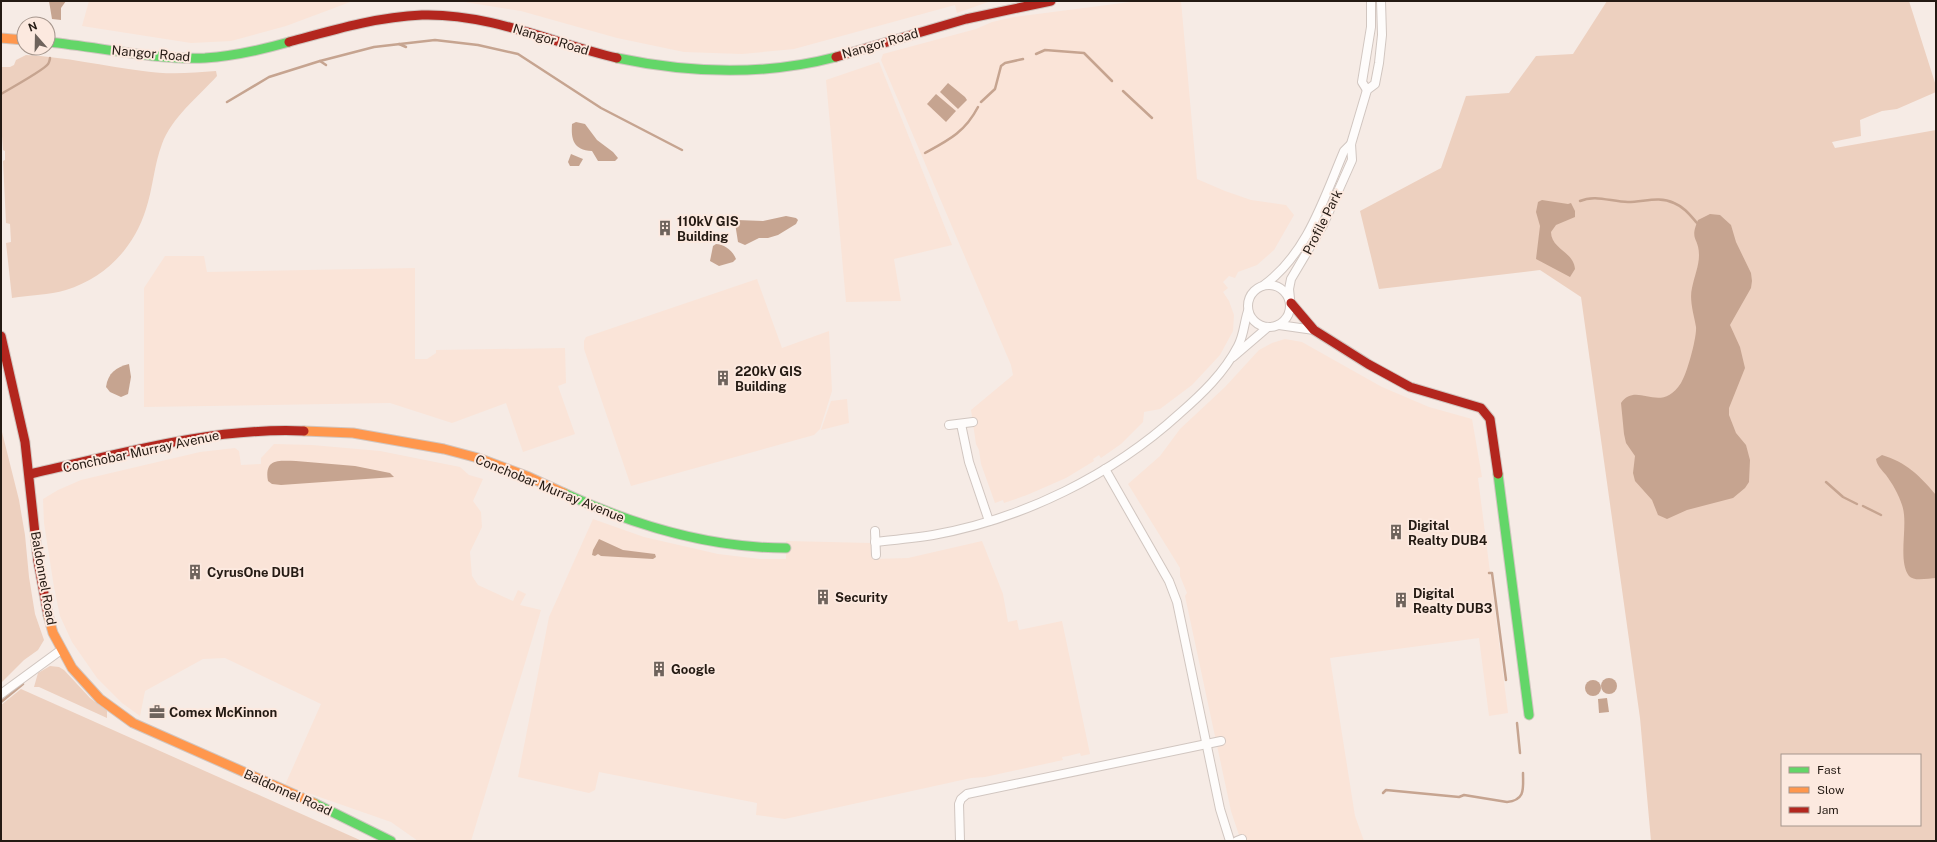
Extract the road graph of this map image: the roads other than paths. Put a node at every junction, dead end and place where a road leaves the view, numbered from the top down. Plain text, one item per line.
1 (1051, 1) edge
2 (1371, 1) edge
3 (1381, 1) edge
4 (1, 38) edge
5 (16, 39) edge
6 (56, 43) edge
7 (1367, 90) junction
8 (1351, 144) junction
9 (1264, 285) junction
10 (1290, 301) junction
11 (1248, 311) junction
12 (1279, 325) junction
13 (1268, 327) junction
14 (1314, 330) junction
15 (1, 336) edge
16 (1230, 360) junction
17 (973, 422) dead end
18 (961, 424) junction
19 (949, 425) dead end
20 (1105, 469) junction
21 (30, 474) junction
22 (988, 521) junction
23 (874, 531) dead end
24 (876, 542) junction
25 (786, 548) dead end
26 (876, 555) dead end
27 (61, 650) junction
28 (1, 694) edge
29 (1529, 715) dead end
30 (1221, 741) dead end
31 (1206, 744) junction
32 (391, 841) edge
33 (960, 841) edge
34 (1230, 841) edge

1 - 6 street, Nangor Road
2 - 7 street, Profile Park
3 - 7 street, Profile Park
4 - 5 street
7 - 8 street, Profile Park
8 - 9 street, Profile Park
8 - 10 street, Profile Park
9 - 10 street
9 - 11 street
10 - 12 street
10 - 14 street
11 - 13 street
11 - 16 street
12 - 13 street
12 - 14 street
13 - 16 street
14 - 29 street
15 - 21 street, Baldonnel Road
16 - 20 street
17 - 18 street
18 - 19 street
18 - 22 street
20 - 22 street
20 - 31 street
21 - 25 street, Conchobar Murray Avenue
21 - 27 street, Baldonnel Road
22 - 24 street
23 - 24 street
24 - 26 street
27 - 28 street
27 - 32 street, Baldonnel Road
30 - 31 street
31 - 33 street
31 - 34 street

